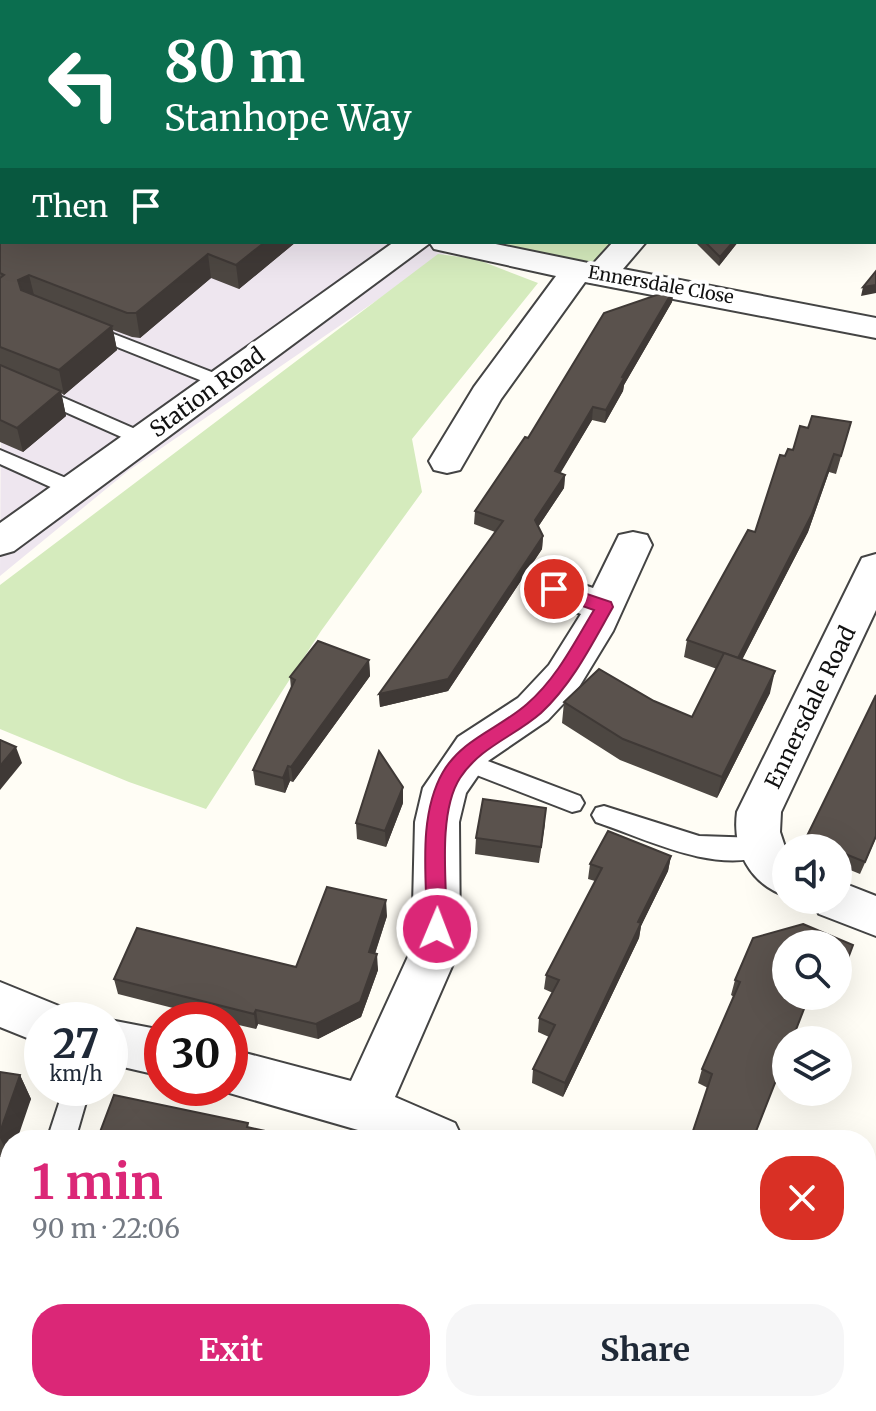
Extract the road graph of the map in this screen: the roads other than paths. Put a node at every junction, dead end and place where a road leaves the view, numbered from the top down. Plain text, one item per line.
1 (412, 244) edge
2 (455, 244) edge
3 (627, 244) edge
4 (589, 272) junction
5 (77, 324) edge
6 (876, 328) edge
7 (0, 376) edge
8 (221, 382) junction
9 (142, 439) junction
10 (0, 456) edge
11 (447, 461) dead end
12 (73, 489) junction
13 (0, 542) edge
14 (633, 545) dead end
15 (876, 568) edge
16 (554, 589) dead end
17 (605, 607) junction
18 (464, 761) junction
19 (572, 803) dead end
20 (604, 815) dead end
21 (772, 863) edge
22 (852, 907) edge
23 (876, 916) edge
24 (0, 1004) edge
25 (24, 1014) edge
26 (248, 1077) edge
27 (71, 1106) edge
28 (364, 1108) junction
29 (64, 1130) edge
30 (414, 1130) edge

1 - 8 street, Station Road
2 - 4 street, Ennersdale Close
3 - 4 street
4 - 6 street, Ennersdale Close
4 - 11 street
5 - 8 lane
7 - 9 lane
8 - 9 street, Station Road
9 - 12 street, Station Road
10 - 12 lane
12 - 13 street, Station Road
14 - 17 street
15 - 21 street, Ennersdale Road
16 - 17 street
17 - 18 street
18 - 19 lane
18 - 28 street
20 - 21 lane
22 - 23 street
24 - 25 street
26 - 28 street
27 - 29 lane
28 - 30 street

